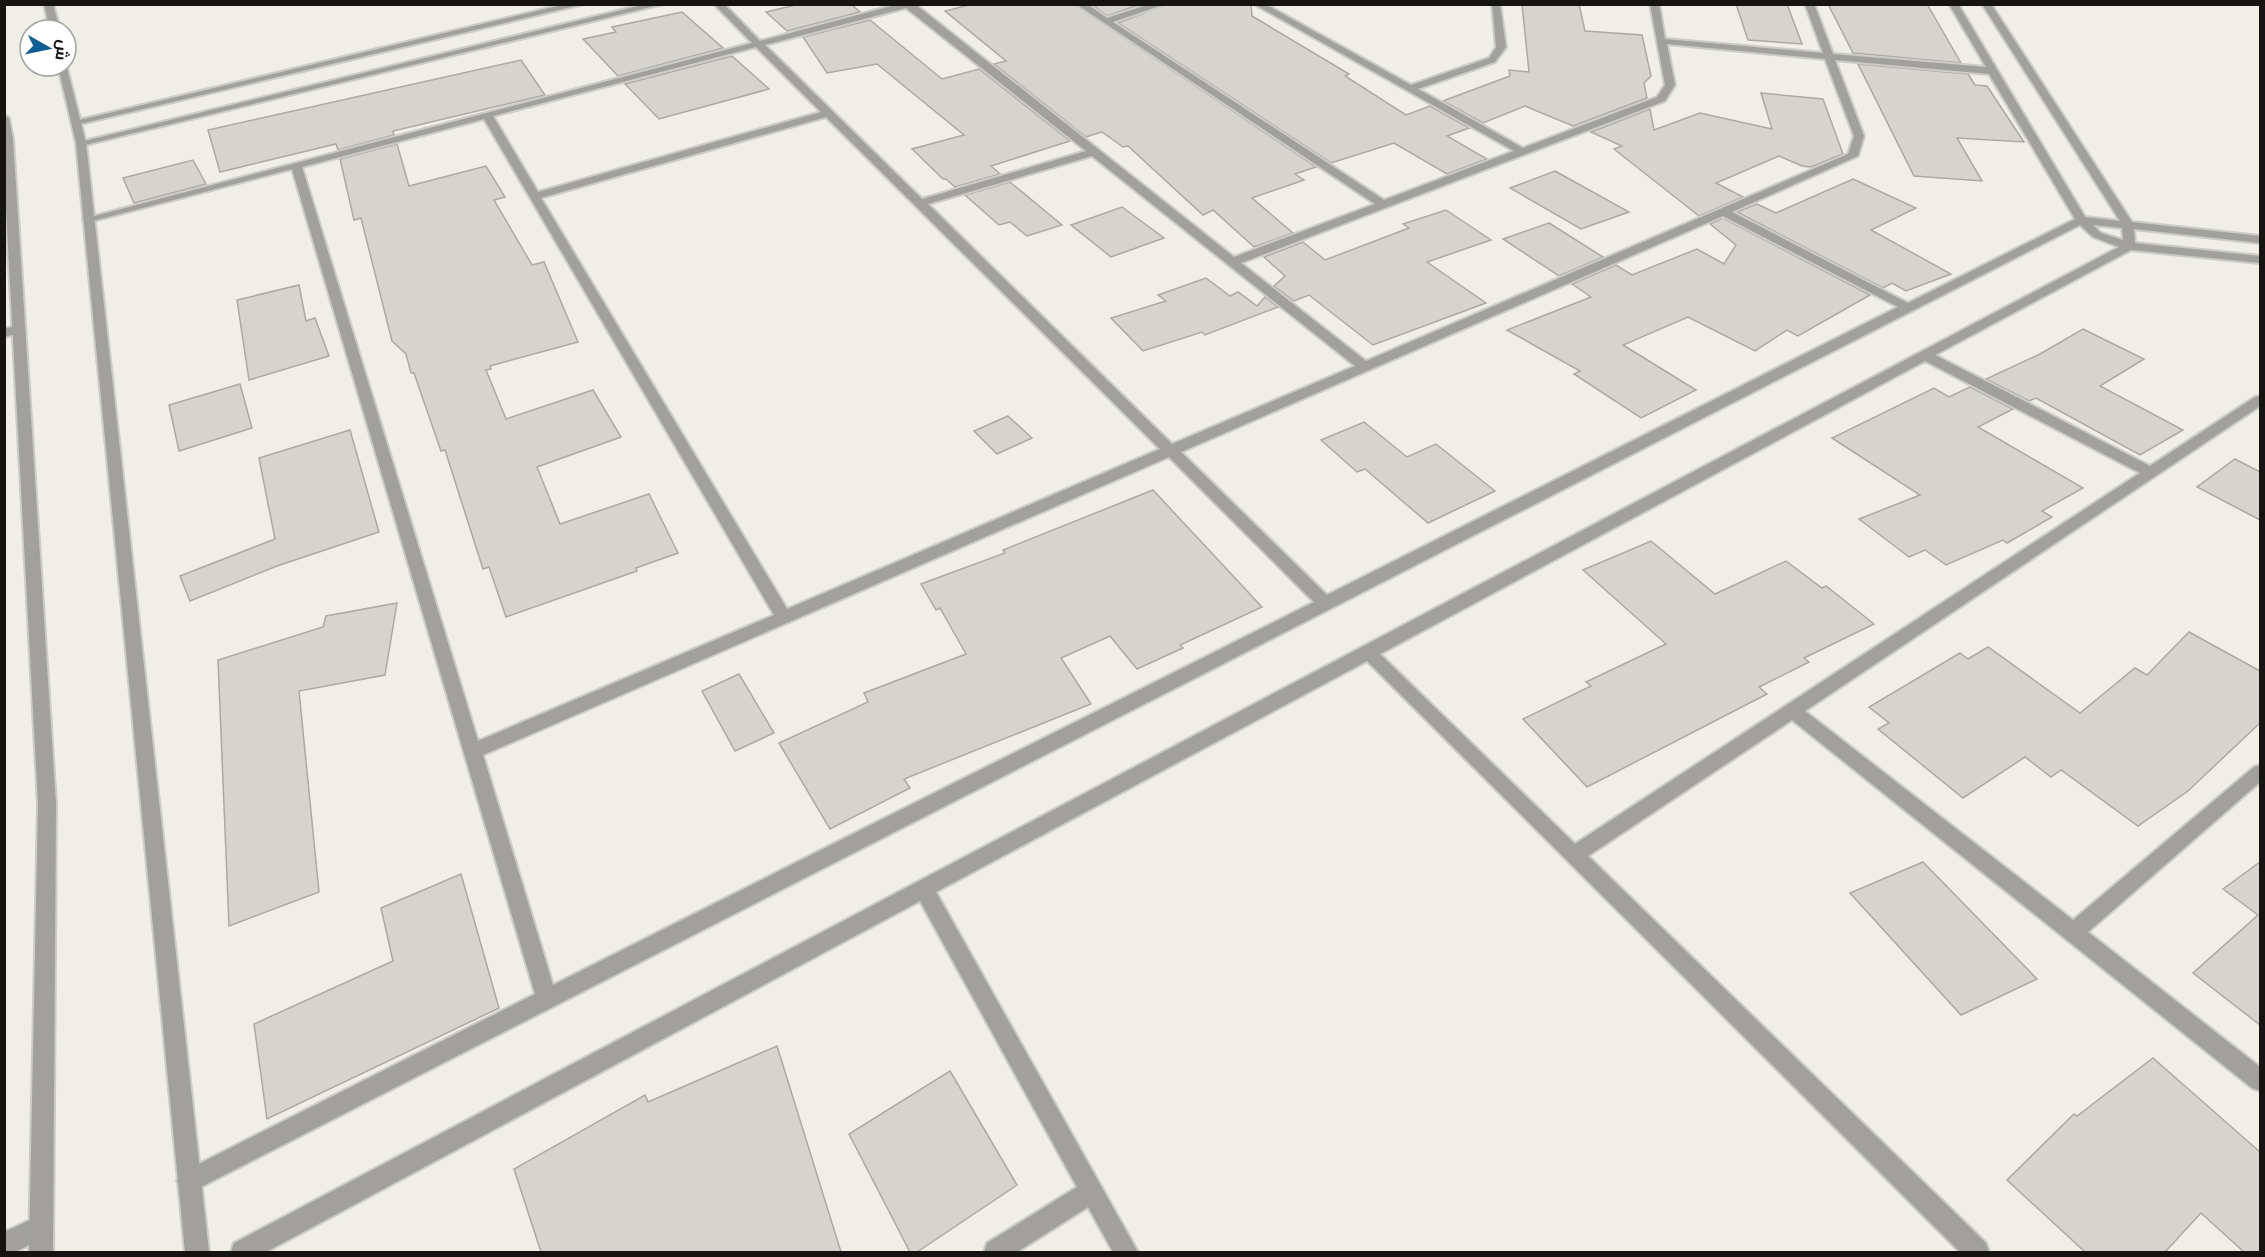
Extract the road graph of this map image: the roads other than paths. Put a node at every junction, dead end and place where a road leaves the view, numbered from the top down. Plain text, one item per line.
1 (580, 4) edge
2 (659, 4) edge
3 (718, 4) edge
4 (1080, 4) edge
5 (1161, 4) edge
6 (1257, 4) edge
7 (1496, 4) edge
8 (1654, 4) edge
9 (1809, 4) edge
10 (1953, 4) edge
11 (1986, 4) edge
12 (909, 5) edge
13 (1105, 21) junction
14 (1661, 40) junction
15 (759, 44) junction
16 (1829, 56) junction
17 (1993, 71) junction
18 (66, 78) edge
19 (1410, 89) junction
20 (828, 113) junction
21 (487, 115) junction
22 (4, 118) edge
23 (76, 122) junction
24 (81, 143) junction
25 (1093, 152) junction
26 (1523, 152) junction
27 (7, 162) edge
28 (296, 165) junction
29 (535, 196) junction
30 (920, 203) junction
31 (1384, 205) junction
32 (1723, 212) junction
33 (89, 219) junction
34 (2081, 220) junction
35 (2128, 224) junction
36 (2260, 239) edge
37 (2129, 246) junction
38 (2260, 260) edge
39 (1232, 262) junction
40 (1909, 308) junction
41 (12, 331) edge
42 (1924, 355) junction
43 (1364, 366) junction
44 (2260, 400) edge
45 (1170, 450) junction
46 (2151, 473) junction
47 (1326, 604) junction
48 (783, 617) junction
49 (1368, 652) junction
50 (1793, 711) junction
51 (472, 752) junction
52 (2257, 780) edge
53 (1575, 855) junction
54 (924, 889) junction
55 (2073, 932) junction
56 (547, 999) junction
57 (2260, 1080) edge
58 (189, 1181) junction
59 (1092, 1191) junction
60 (41, 1227) junction
61 (4, 1245) edge
62 (41, 1252) edge
63 (197, 1252) edge
64 (243, 1252) edge
65 (996, 1252) edge
66 (1126, 1252) edge
67 (1977, 1252) edge

1 - 23 street
2 - 24 street
3 - 15 street
4 - 13 street
5 - 13 street
6 - 19 street
7 - 19 street
8 - 14 street
9 - 16 street
10 - 17 street
11 - 35 street
12 - 15 street
12 - 25 street
13 - 31 street
14 - 16 street
14 - 26 street
15 - 20 street
15 - 21 street
16 - 17 street
16 - 32 street
17 - 34 street
18 - 23 street
19 - 26 street
20 - 29 street
20 - 30 street
21 - 28 street
21 - 29 street
22 - 27 street
23 - 24 street
24 - 33 street
25 - 30 street
25 - 39 street
26 - 31 street
27 - 41 street
28 - 33 street
28 - 51 street
29 - 48 street
30 - 45 street
31 - 39 street
32 - 40 street
32 - 43 street
33 - 58 street
34 - 35 street
34 - 37 street
34 - 40 street
35 - 36 street
35 - 37 street
37 - 38 street
37 - 42 street
39 - 43 street
40 - 47 street
41 - 60 street
42 - 46 street
42 - 49 street
43 - 45 street
44 - 46 street
45 - 47 street
45 - 48 street
46 - 50 street
47 - 56 street
48 - 51 street
49 - 53 street
49 - 54 street
50 - 53 street
50 - 55 street
51 - 56 street
52 - 55 street
53 - 67 street
54 - 59 street
54 - 64 street
55 - 57 street
56 - 58 street
58 - 63 street
59 - 65 street
59 - 66 street
60 - 61 street
60 - 62 street

